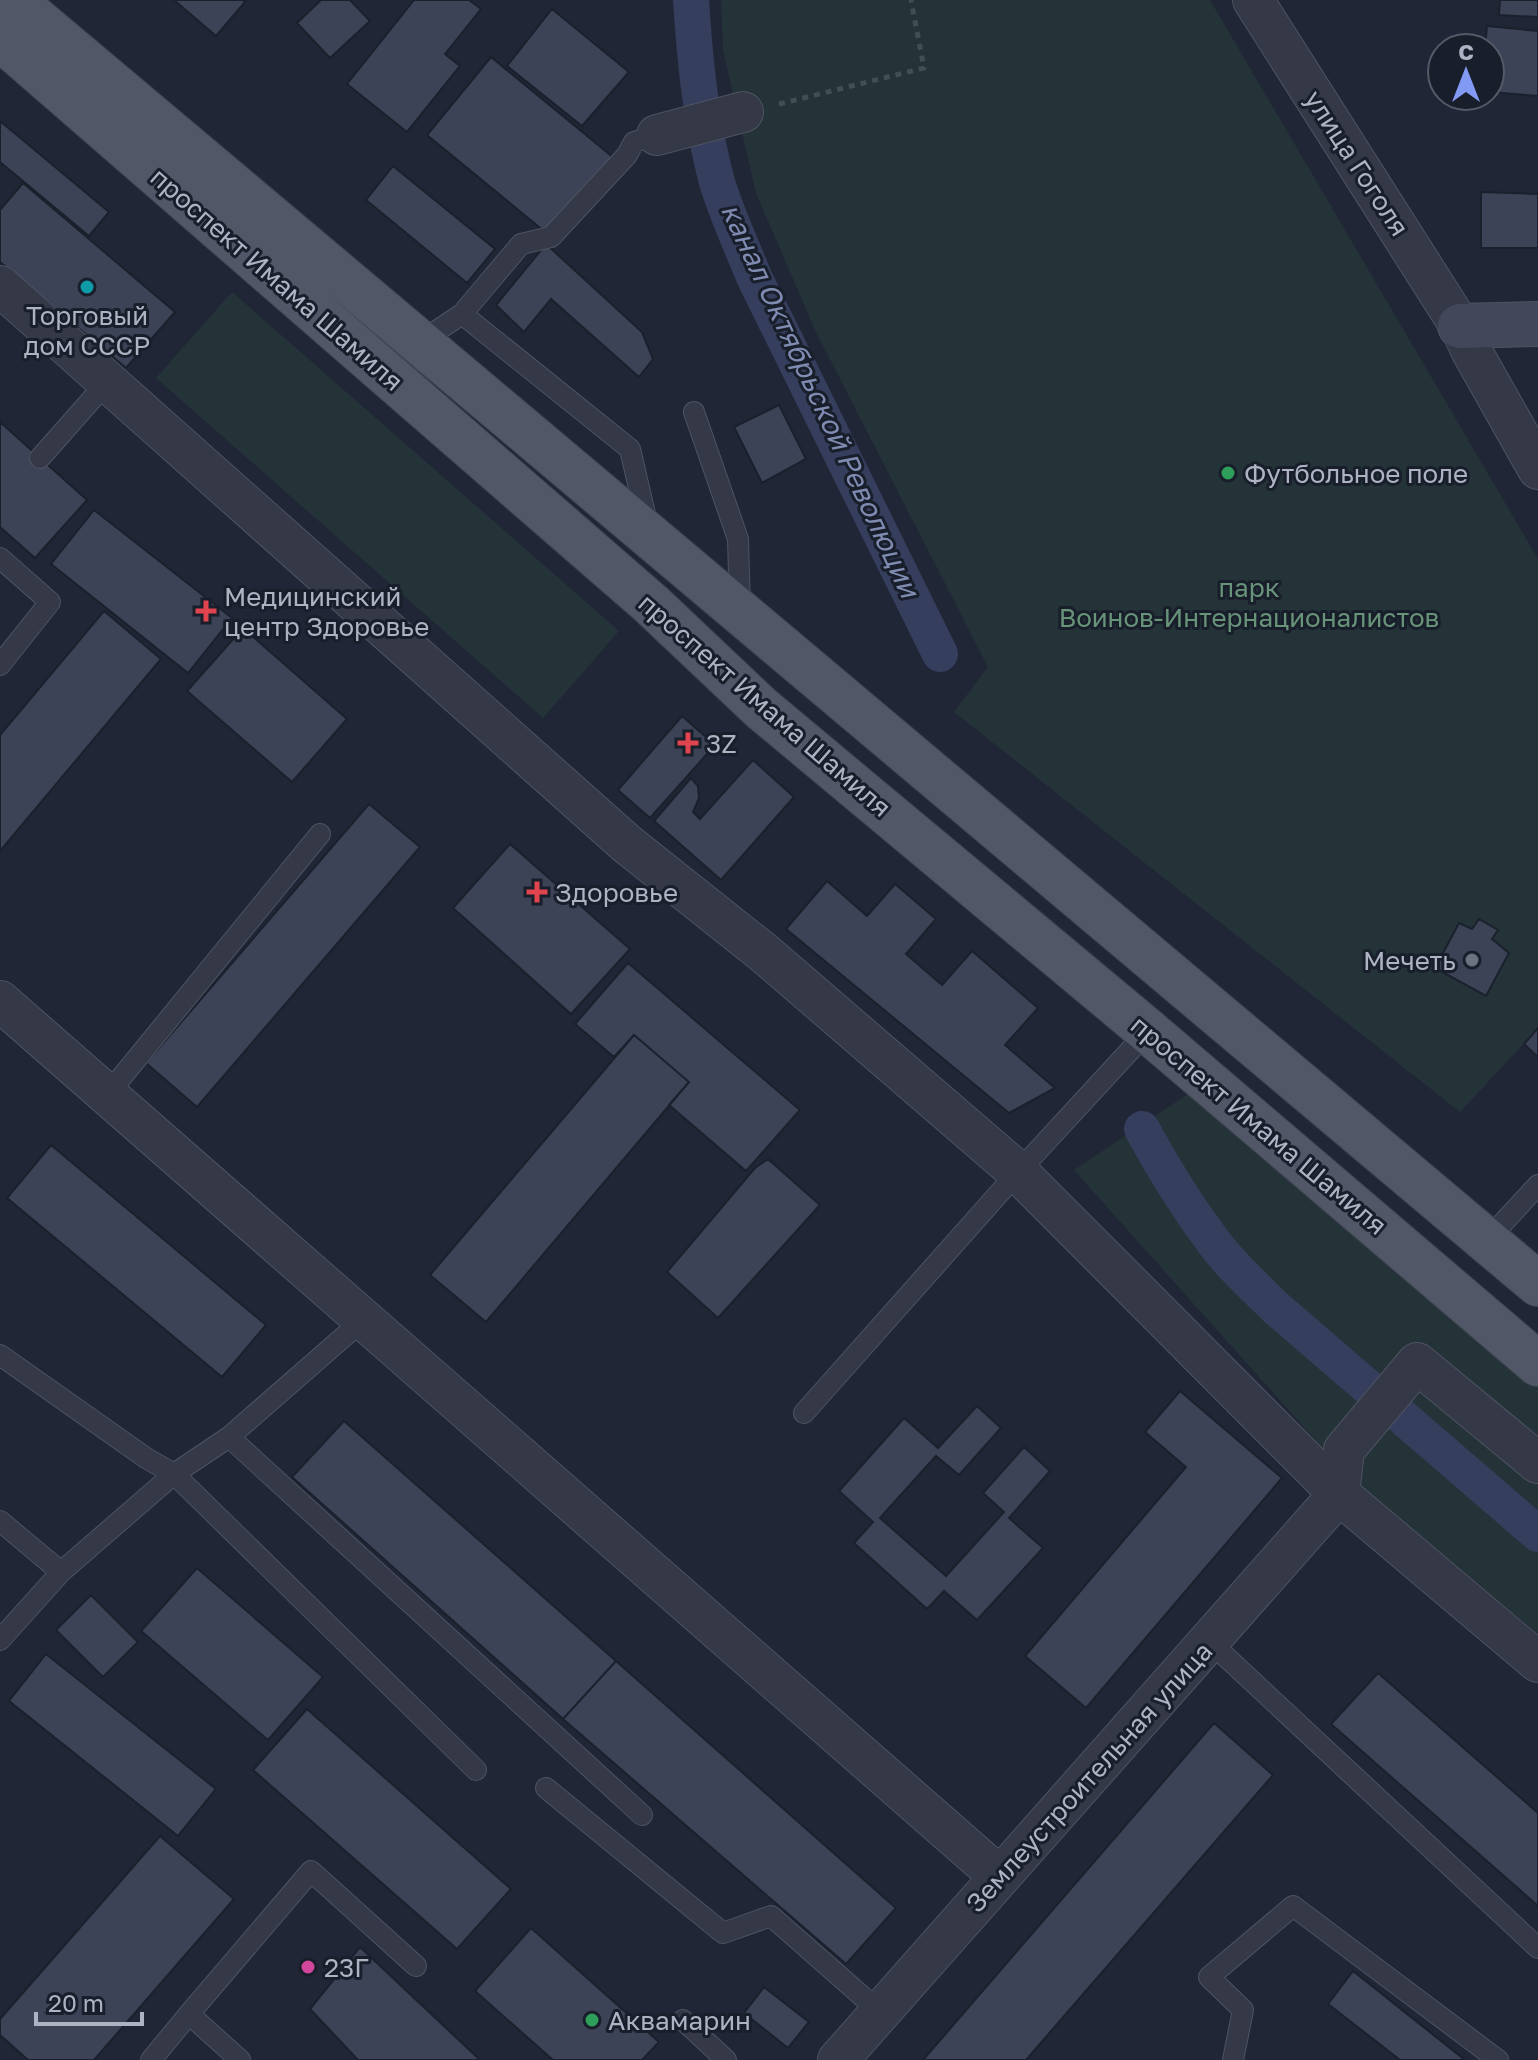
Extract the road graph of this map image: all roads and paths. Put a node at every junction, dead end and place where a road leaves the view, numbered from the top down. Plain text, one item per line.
1 (13, 0) edge
2 (911, 0) edge
3 (1253, 0) edge
4 (0, 38) edge
5 (743, 112) joint
6 (657, 135) joint
7 (0, 286) edge
8 (462, 314) junction
9 (1538, 324) edge
10 (1466, 339) junction
11 (420, 342) junction
12 (1538, 350) edge
13 (108, 381) junction
14 (694, 412) dead end
15 (40, 458) dead end
16 (1538, 469) edge
17 (651, 539) junction
18 (0, 558) edge
19 (740, 614) junction
20 (0, 665) edge
21 (320, 834) dead end
22 (0, 1001) edge
23 (1148, 1031) junction
24 (107, 1095) junction
25 (1018, 1172) junction
26 (1538, 1185) edge
27 (1488, 1239) junction
28 (1538, 1284) edge
29 (363, 1320) junction
30 (0, 1355) edge
31 (1538, 1364) edge
32 (804, 1413) dead end
33 (229, 1437) junction
34 (1538, 1463) edge
35 (174, 1474) junction
36 (1339, 1494) junction
37 (0, 1521) edge
38 (61, 1572) junction
39 (0, 1640) edge
40 (1209, 1641) junction
41 (1538, 1662) edge
42 (476, 1770) dead end
43 (546, 1788) dead end
44 (642, 1815) dead end
45 (999, 1876) junction
46 (1538, 1948) edge
47 (416, 1966) dead end
48 (880, 2012) junction
49 (189, 2014) junction
50 (683, 2020) dead end
51 (151, 2060) edge
52 (240, 2060) edge
53 (726, 2060) edge
54 (838, 2060) edge
55 (1233, 2060) edge
56 (1498, 2060) edge

1 - 11 main road, проспект Имама Шамиля
2 - 5 path
3 - 10 street, улица Гоголя
4 - 23 main road, проспект Имама Шамиля
5 - 6 street
6 - 8 lane
7 - 13 street
8 - 11 lane
8 - 17 lane
9 - 10 street
10 - 12 street
10 - 16 street, улица Гоголя
11 - 17 main road, проспект Имама Шамиля
13 - 15 lane
13 - 25 street
14 - 19 lane
17 - 19 main road, проспект Имама Шамиля
18 - 20 lane
19 - 27 main road, проспект Имама Шамиля
21 - 24 lane
22 - 24 street
23 - 25 lane
23 - 31 main road, проспект Имама Шамиля
24 - 29 street
25 - 32 lane
25 - 36 street
26 - 27 lane
27 - 28 main road, проспект Имама Шамиля
29 - 33 lane
29 - 45 street
30 - 35 lane
33 - 35 lane
33 - 44 lane
34 - 36 street
35 - 38 lane
35 - 42 lane
36 - 40 street, Землеустроительная улица
36 - 41 street
37 - 38 lane
38 - 39 lane
40 - 45 street, Землеустроительная улица
40 - 46 lane
43 - 48 lane
45 - 48 street, Землеустроительная улица
47 - 49 lane
48 - 54 street, Землеустроительная улица
49 - 51 lane
49 - 52 lane
50 - 53 lane
55 - 56 lane

